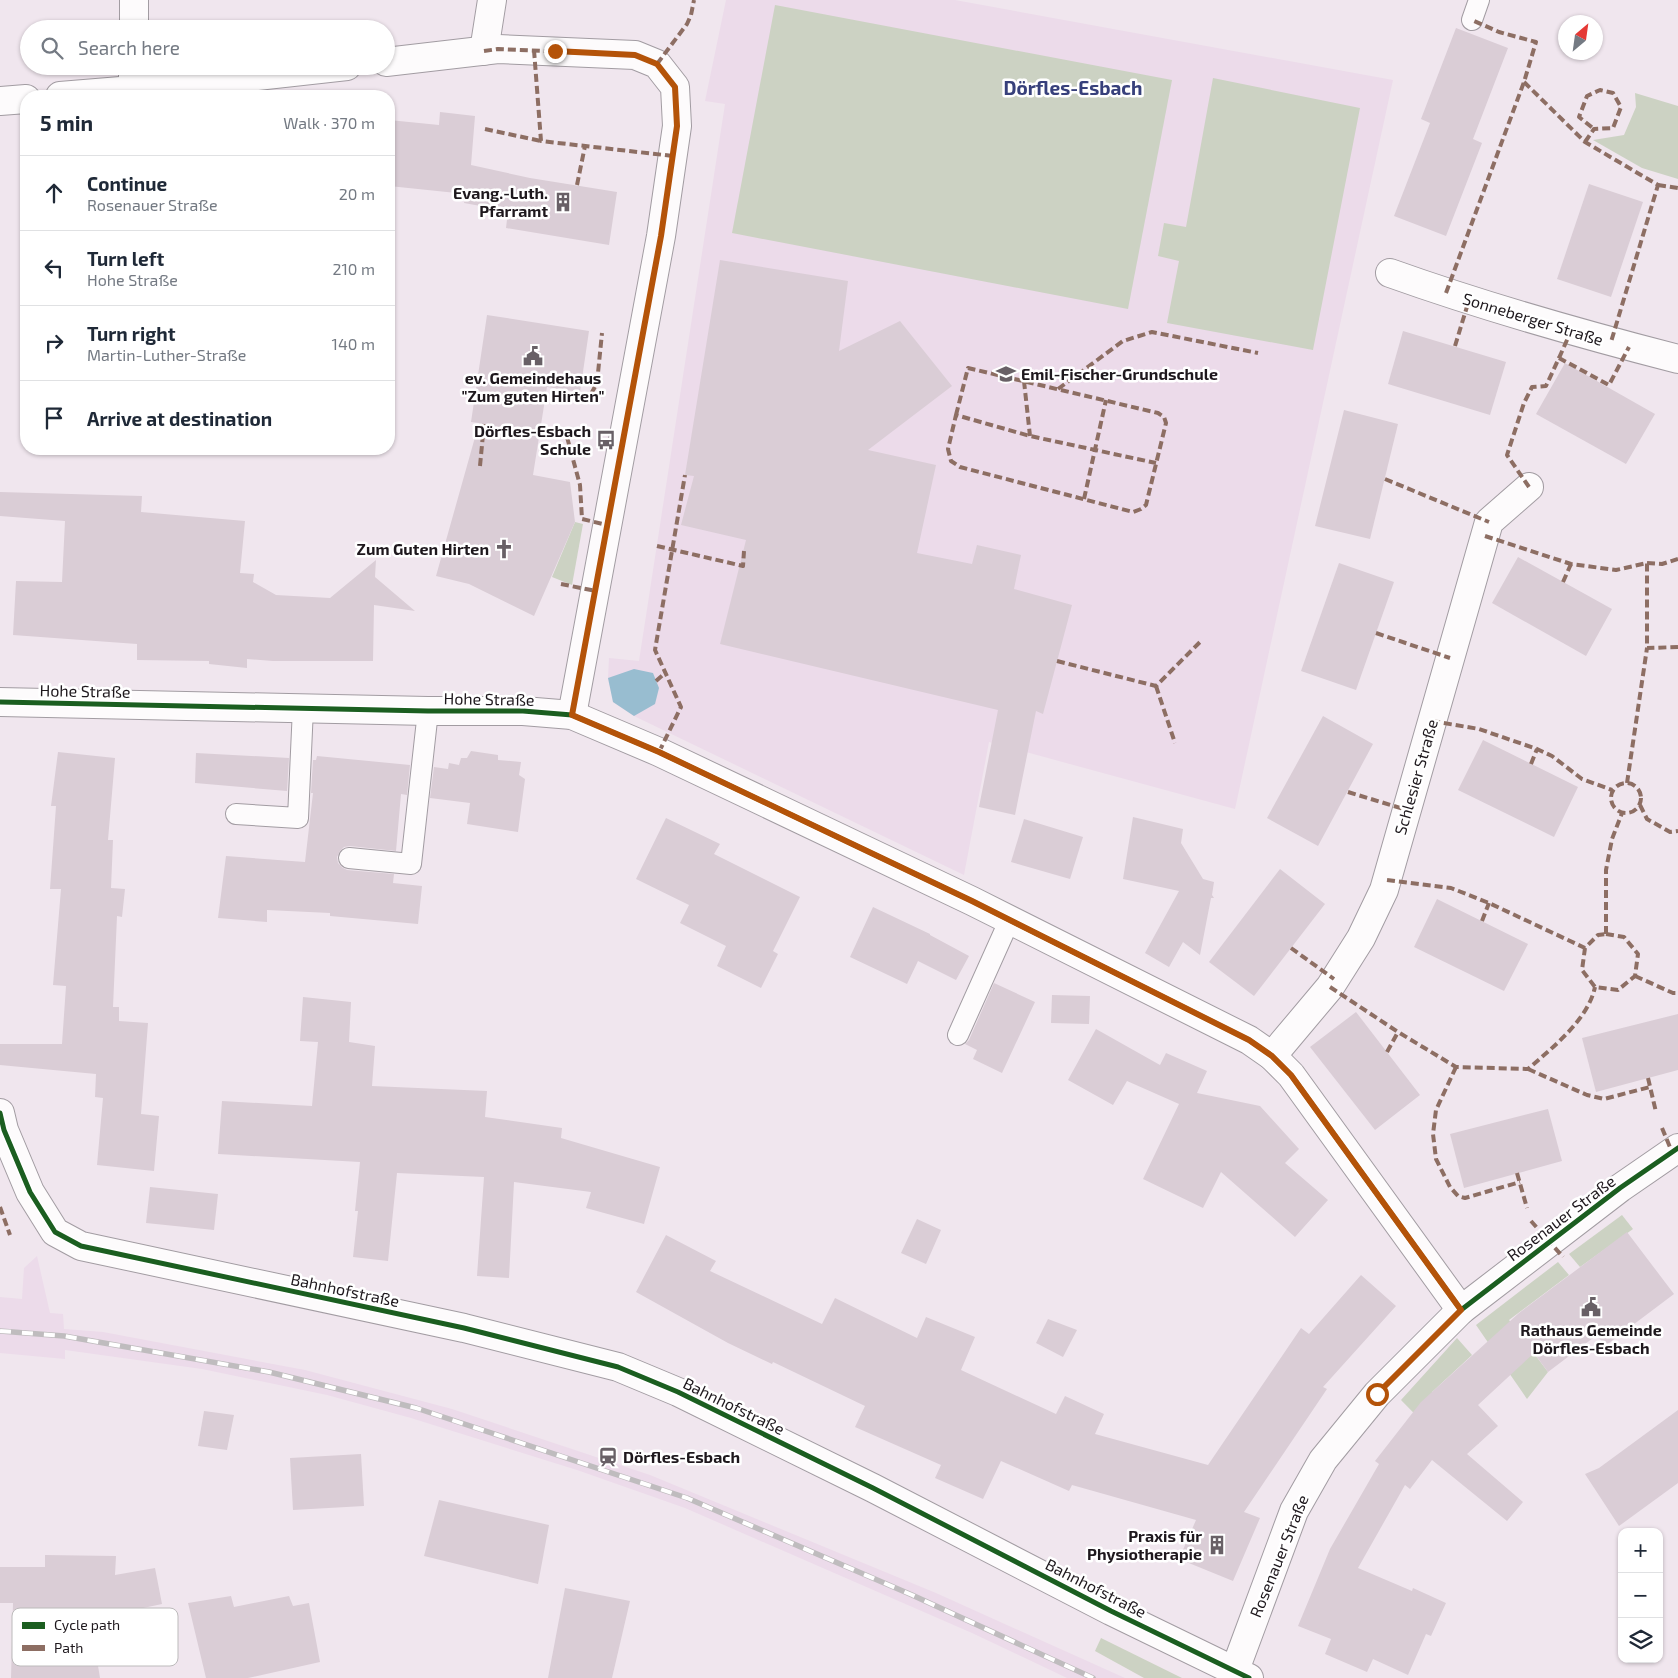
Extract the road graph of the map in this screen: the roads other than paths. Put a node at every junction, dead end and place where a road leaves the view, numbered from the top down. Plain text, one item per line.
1 (134, 0) edge
2 (492, 0) edge
3 (1479, 0) edge
4 (134, 20) edge
5 (1472, 20) dead end
6 (484, 51) junction
7 (395, 61) edge
8 (186, 75) edge
9 (133, 78) edge
10 (84, 90) edge
11 (20, 99) edge
12 (0, 101) edge
13 (1390, 273) dead end
14 (1678, 359) edge
15 (1529, 487) dead end
16 (0, 702) edge
17 (302, 708) junction
18 (428, 711) junction
19 (572, 715) junction
20 (236, 814) dead end
21 (349, 858) dead end
22 (1010, 919) junction
23 (958, 1035) dead end
24 (1272, 1056) junction
25 (0, 1113) edge
26 (1678, 1148) edge
27 (1461, 1310) junction
28 (1238, 1676) edge

1 - 4 street
2 - 6 street
3 - 5 lane
6 - 7 street
6 - 19 street
8 - 9 street
9 - 10 street
11 - 12 street
13 - 14 street, Sonneberger Straße
15 - 24 street, Schlesier Straße
16 - 17 street, Hohe Straße
17 - 18 street, Hohe Straße
17 - 20 lane
18 - 19 street, Hohe Straße
18 - 21 lane
19 - 22 street, Hohe Straße
22 - 23 lane
22 - 24 street, Hohe Straße
24 - 27 street, Hohe Straße
25 - 28 street, Bahnhofstraße
26 - 27 street, Rosenauer Straße
27 - 28 street, Rosenauer Straße

